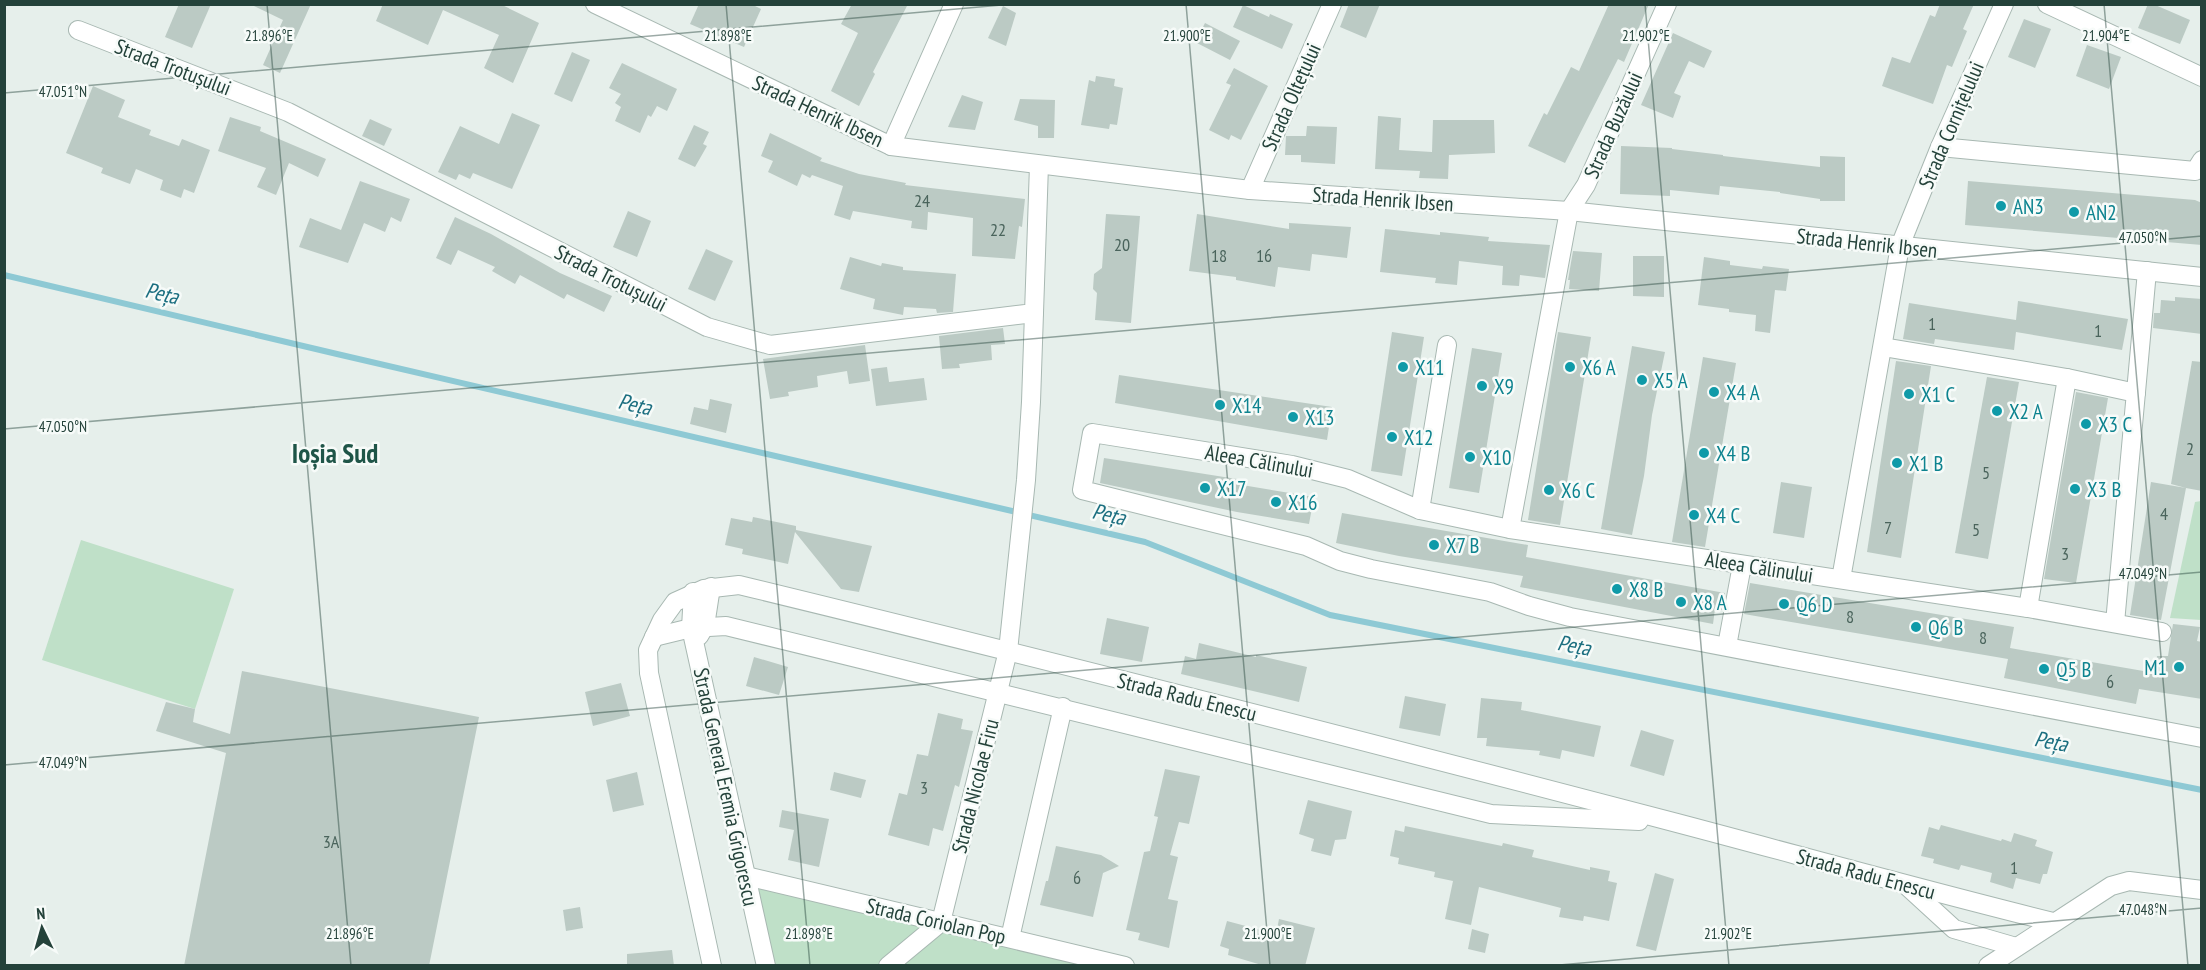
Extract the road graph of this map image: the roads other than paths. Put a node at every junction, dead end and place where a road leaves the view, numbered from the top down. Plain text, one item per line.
1 (595, 4) edge
2 (954, 4) edge
3 (1332, 4) edge
4 (1667, 4) edge
5 (2004, 4) edge
6 (2047, 4) edge
7 (78, 30) dead end
8 (2202, 77) edge
9 (891, 146) junction
10 (1940, 147) junction
11 (2202, 160) edge
12 (1039, 165) junction
13 (1250, 190) junction
14 (1569, 211) junction
15 (1900, 246) junction
16 (2147, 271) junction
17 (2202, 277) edge
18 (1034, 314) junction
19 (1447, 345) dead end
20 (1883, 347) junction
21 (2067, 378) junction
22 (2136, 393) junction
23 (1420, 510) junction
24 (1510, 529) junction
25 (1742, 565) junction
26 (1841, 579) junction
27 (711, 587) junction
28 (693, 592) junction
29 (2028, 608) junction
30 (2115, 623) junction
31 (697, 632) junction
32 (2162, 632) dead end
33 (654, 637) junction
34 (1727, 646) junction
35 (1008, 651) junction
36 (998, 692) junction
37 (1063, 707) junction
38 (2202, 738) edge
39 (1680, 824) junction
40 (746, 876) junction
41 (1905, 885) junction
42 (2202, 890) edge
43 (941, 922) junction
44 (2053, 922) junction
45 (1010, 938) junction
46 (2016, 947) junction
47 (712, 966) edge
48 (766, 966) edge
49 (888, 966) edge
50 (1125, 966) edge
51 (1988, 966) edge

1 - 9 street, Strada Henrik Ibsen
2 - 9 street
3 - 13 street, Strada Oltețului
4 - 14 street, Strada Buzăului
5 - 10 street, Strada Cornițelului
6 - 8 street
7 - 18 street, Strada Trotușului
9 - 12 street, Strada Henrik Ibsen
10 - 11 street
10 - 15 street, Strada Cornițelului
12 - 13 street, Strada Henrik Ibsen
12 - 18 street
13 - 14 street, Strada Henrik Ibsen
14 - 15 street, Strada Henrik Ibsen
14 - 24 street
15 - 16 street, Strada Henrik Ibsen
15 - 20 street, Strada Cornițelului
16 - 17 street, Strada Henrik Ibsen
16 - 22 street
18 - 35 street, Strada Nicolae Firu
19 - 23 street
20 - 21 street
20 - 26 street, Strada Cornițelului
21 - 22 street
21 - 29 street
22 - 30 street
23 - 24 street, Aleea Călinului
23 - 34 street, Aleea Călinului
24 - 25 street, Aleea Călinului
25 - 26 street, Aleea Călinului
25 - 34 street
26 - 29 street, Aleea Călinului
27 - 28 street, Strada Radu Enescu
27 - 31 street, Strada General Eremia Grigorescu
27 - 35 street, Strada Radu Enescu
28 - 31 street, Strada General Eremia Grigorescu
28 - 33 street
29 - 30 street, Aleea Călinului
30 - 32 street, Aleea Călinului
31 - 33 street, Strada Radu Enescu
31 - 36 street, Strada Radu Enescu
31 - 40 street, Strada General Eremia Grigorescu
33 - 47 street
34 - 38 street
35 - 36 street, Strada Nicolae Firu
35 - 39 street, Strada Radu Enescu
36 - 37 street, Strada Radu Enescu
36 - 43 street, Strada Nicolae Firu
37 - 39 street, Strada Radu Enescu
37 - 45 street
39 - 41 street, Strada Radu Enescu
40 - 43 street, Strada Coriolan Pop
40 - 48 street, Strada General Eremia Grigorescu
41 - 44 street, Strada Radu Enescu
41 - 46 street
42 - 44 street
43 - 45 street, Strada Coriolan Pop
43 - 49 street
44 - 46 street
45 - 50 street, Strada Coriolan Pop
46 - 51 street

